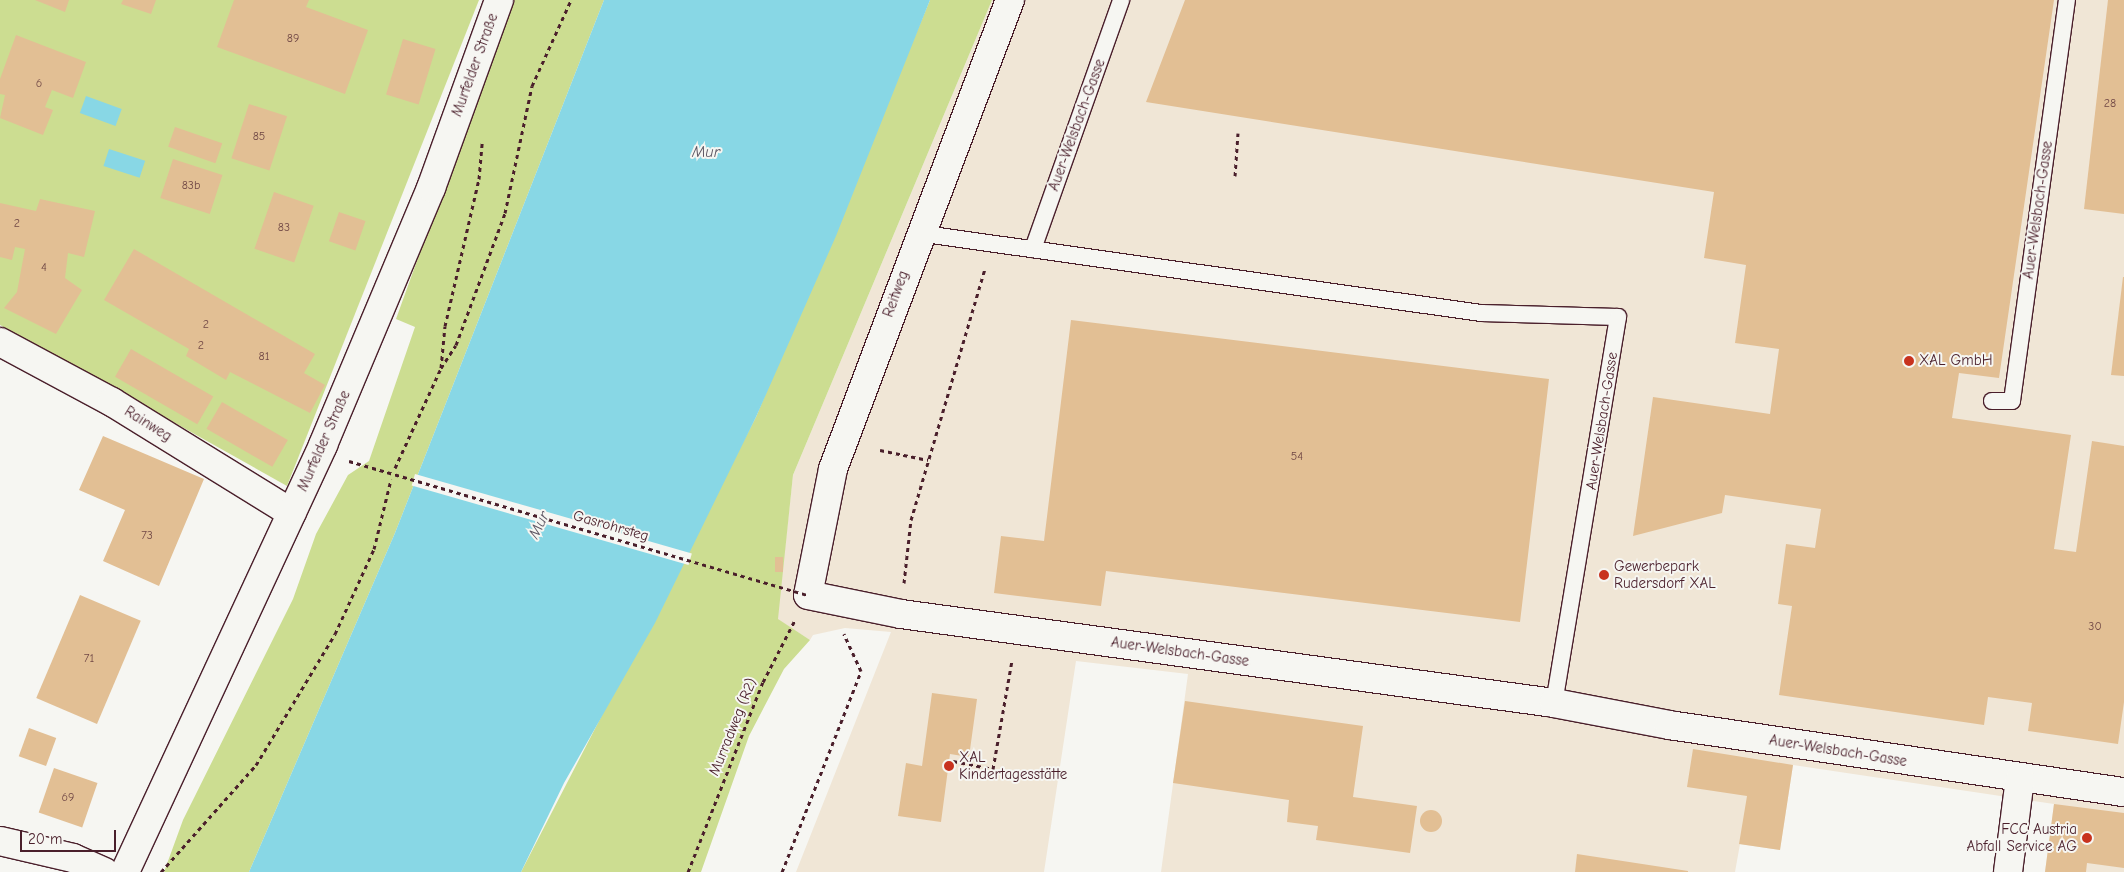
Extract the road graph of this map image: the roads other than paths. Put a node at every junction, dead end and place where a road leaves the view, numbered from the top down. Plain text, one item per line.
1 (499, 0) edge
2 (1010, 0) edge
3 (1121, 0) edge
4 (2067, 0) edge
5 (918, 233) junction
6 (1033, 249) junction
7 (0, 342) edge
8 (1992, 401) dead end
9 (292, 513) junction
10 (810, 603) joint
11 (1554, 703) junction
12 (2020, 778) junction
13 (2124, 792) edge
14 (0, 841) edge
15 (104, 872) edge
16 (125, 872) edge
17 (2008, 872) edge

1 - 9 street, Murfelder Straße
2 - 5 street, Reitweg
3 - 6 lane, Auer-Welsbach-Gasse
4 - 8 lane, Auer-Welsbach-Gasse
5 - 6 lane
5 - 10 street, Reitweg
6 - 11 lane, Auer-Welsbach-Gasse
7 - 9 street, Rainweg
9 - 16 street, Murfelder Straße
10 - 11 street, Auer-Welsbach-Gasse
11 - 12 street, Auer-Welsbach-Gasse
12 - 13 street, Auer-Welsbach-Gasse
12 - 17 street
14 - 15 street

